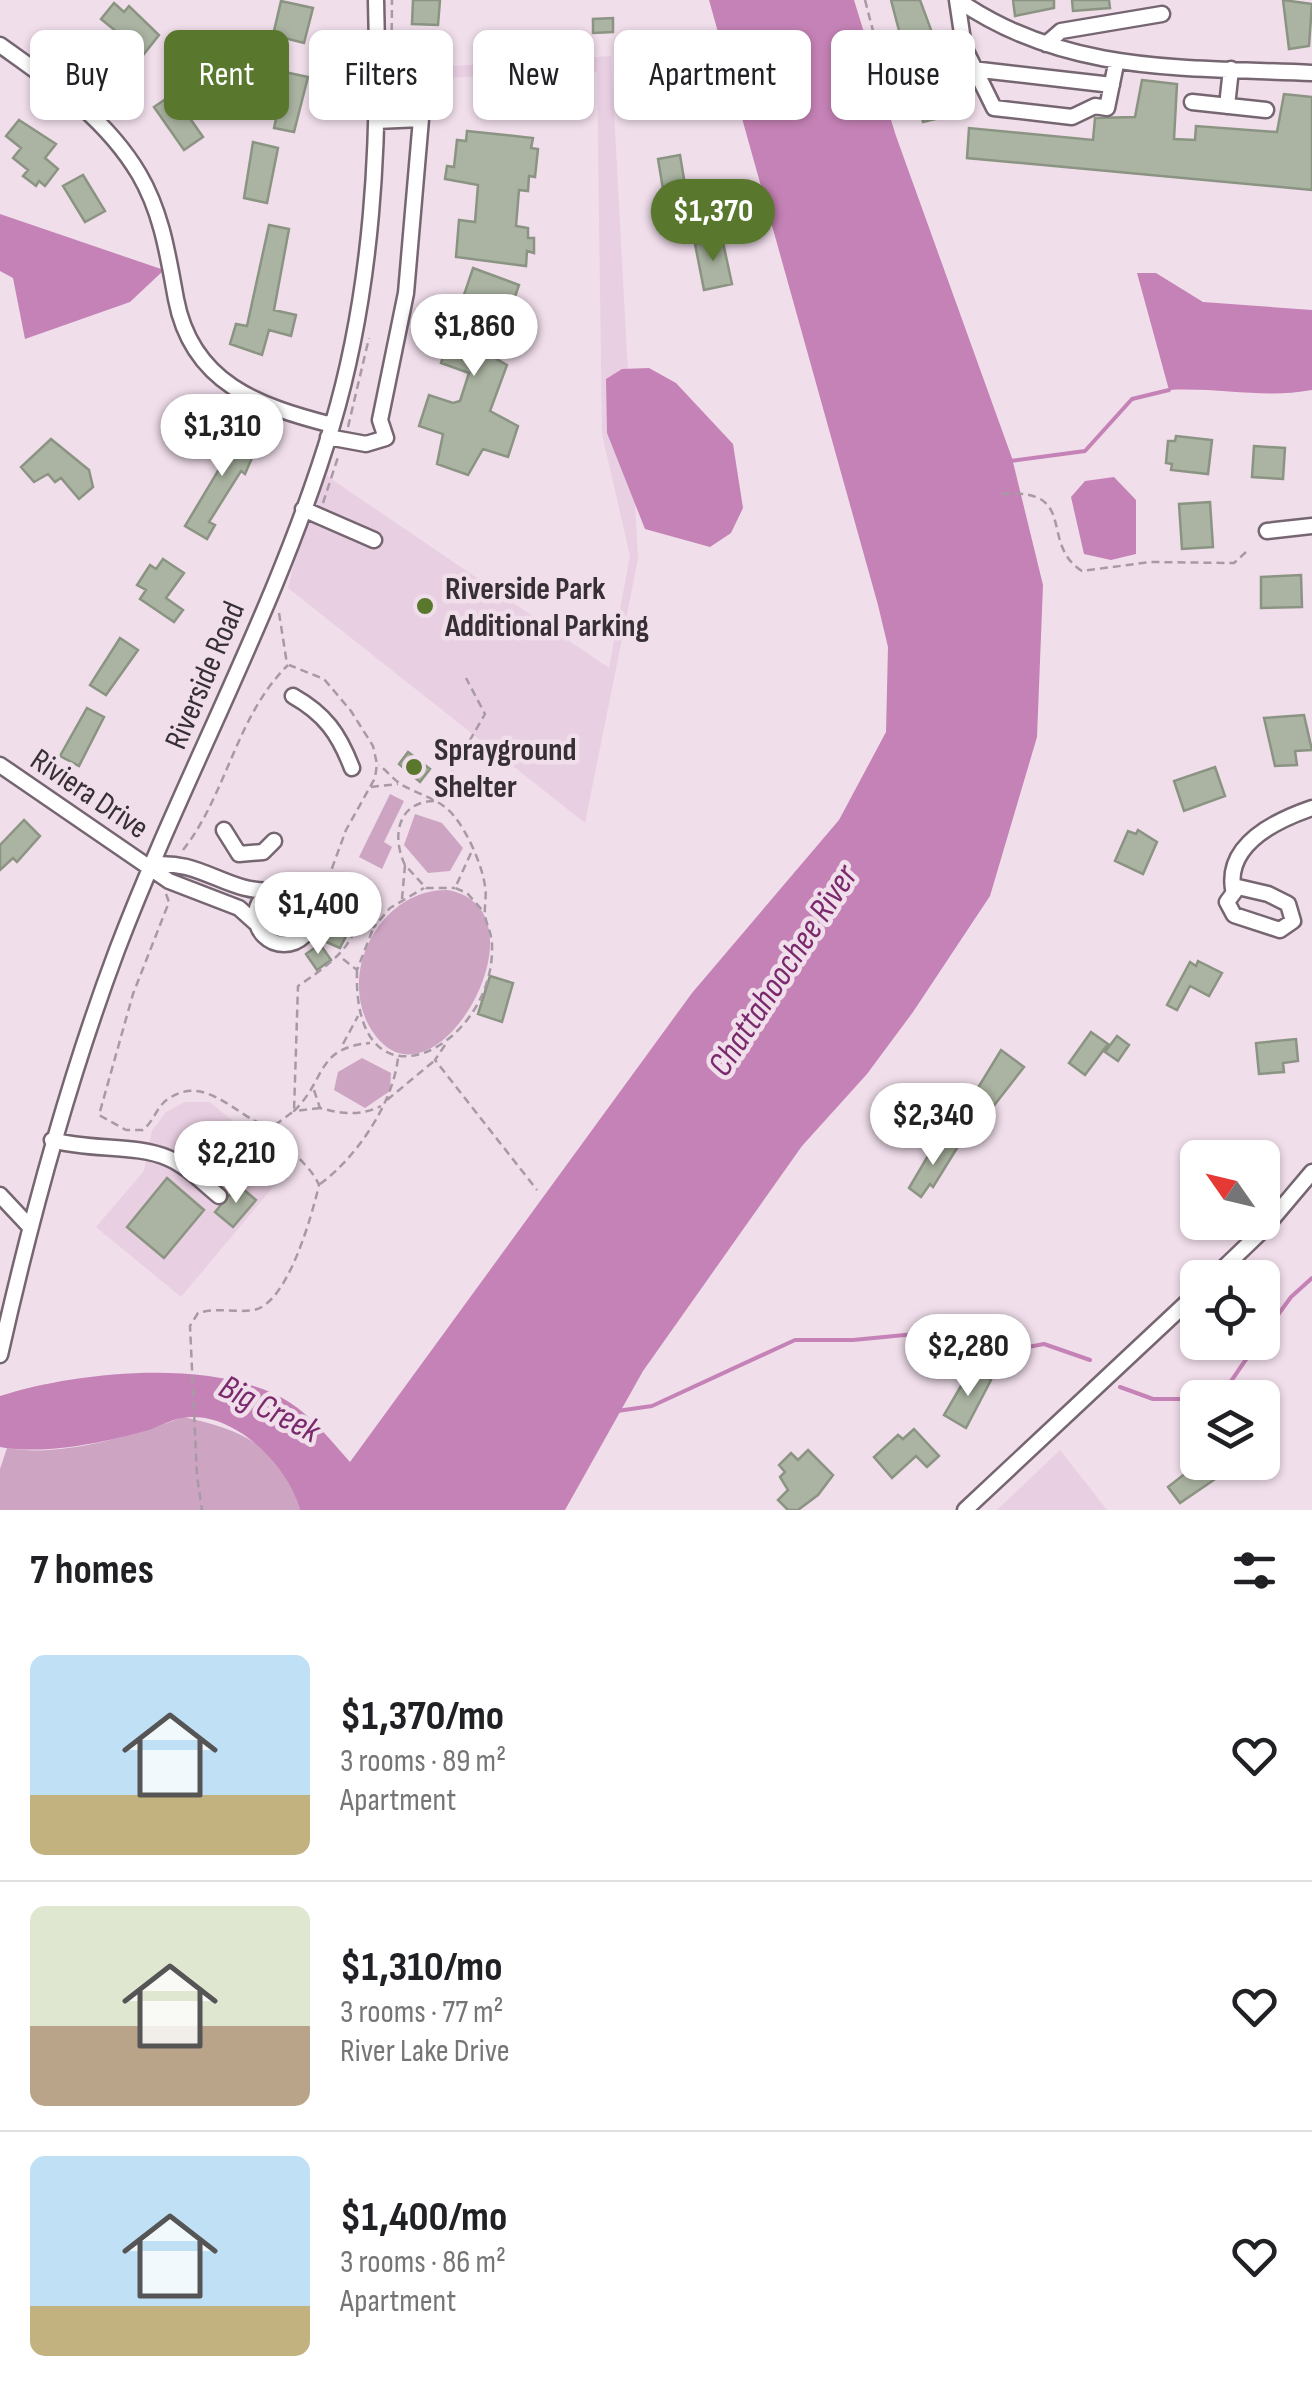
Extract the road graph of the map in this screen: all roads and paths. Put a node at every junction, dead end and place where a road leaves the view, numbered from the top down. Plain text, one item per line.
1 (376, 0) edge
2 (865, 0) edge
3 (957, 0) edge
4 (971, 5) edge
5 (1162, 14) dead end
6 (873, 30) edge
7 (964, 30) edge
8 (1046, 44) junction
9 (0, 45) edge
10 (1116, 64) junction
11 (975, 69) edge
12 (1232, 69) junction
13 (1312, 73) edge
14 (975, 74) edge
15 (1112, 85) junction
16 (1192, 102) dead end
17 (1226, 106) junction
18 (1266, 110) dead end
19 (376, 121) junction
20 (330, 431) junction
21 (1002, 494) dead end
22 (303, 509) junction
23 (1312, 526) edge
24 (1267, 531) dead end
25 (374, 540) dead end
26 (1246, 552) dead end
27 (466, 678) dead end
28 (293, 696) dead end
29 (0, 764) edge
30 (377, 764) junction
31 (352, 768) dead end
32 (400, 784) junction
33 (370, 787) junction
34 (434, 801) junction
35 (1312, 808) edge
36 (224, 830) dead end
37 (274, 841) dead end
38 (471, 852) junction
39 (177, 861) junction
40 (151, 865) junction
41 (404, 865) junction
42 (169, 881) junction
43 (426, 888) junction
44 (455, 888) junction
45 (1232, 889) dead end
46 (276, 890) junction
47 (402, 898) junction
48 (484, 912) junction
49 (356, 923) junction
50 (258, 925) junction
51 (374, 927) junction
52 (341, 957) junction
53 (356, 970) junction
54 (359, 1015) junction
55 (446, 1042) junction
56 (373, 1044) junction
57 (342, 1046) junction
58 (398, 1057) junction
59 (435, 1060) junction
60 (314, 1090) junction
61 (384, 1103) junction
62 (320, 1108) junction
63 (294, 1111) junction
64 (274, 1125) junction
65 (52, 1140) junction
66 (1312, 1172) edge
67 (319, 1185) junction
68 (536, 1190) dead end
69 (0, 1195) edge
70 (218, 1196) dead end
71 (30, 1227) junction
72 (1232, 1260) edge
73 (1180, 1309) edge
74 (3, 1328) edge
75 (0, 1356) edge
76 (202, 1510) edge
77 (965, 1510) edge

1 - 19 street, Riverside Road
2 - 6 path
3 - 4 street
3 - 7 street
4 - 8 street
5 - 8 street
8 - 10 street
9 - 20 street
10 - 12 street
10 - 15 street
11 - 15 street
12 - 13 street
12 - 17 street
14 - 15 street
16 - 17 street
17 - 18 street
19 - 20 street, Riverside Road
19 - 20 street
20 - 22 street, Riverside Road
21 - 26 path
22 - 25 street
22 - 40 street, Riverside Road
23 - 24 street
27 - 34 path
28 - 31 street
29 - 40 street, Riviera Drive
30 - 32 path
30 - 33 path
30 - 39 path
32 - 33 path
32 - 34 path
33 - 49 path
34 - 38 path
34 - 41 path
35 - 45 street
36 - 37 street
38 - 44 path
38 - 48 path
39 - 40 street
39 - 46 street
40 - 42 street, Riviera Drive
40 - 65 street, Riverside Road
41 - 43 path
41 - 47 path
42 - 50 street
42 - 64 path
43 - 44 path
43 - 47 path
44 - 48 path
46 - 50 street
46 - 50 street
47 - 51 path
48 - 55 path
49 - 51 path
49 - 52 path
51 - 53 path
52 - 53 path
52 - 63 path
53 - 54 path
54 - 56 path
54 - 57 path
55 - 58 path
55 - 59 path
56 - 57 path
56 - 58 path
57 - 60 path
58 - 61 path
59 - 61 path
59 - 68 path
60 - 62 path
60 - 63 path
61 - 62 path
61 - 67 path
62 - 63 path
63 - 64 path
64 - 67 path
65 - 70 street
65 - 71 street, Riverside Road
66 - 72 street
67 - 76 path
69 - 71 street
71 - 74 street, Riverside Road
73 - 77 street
74 - 75 street, Riverside Road

